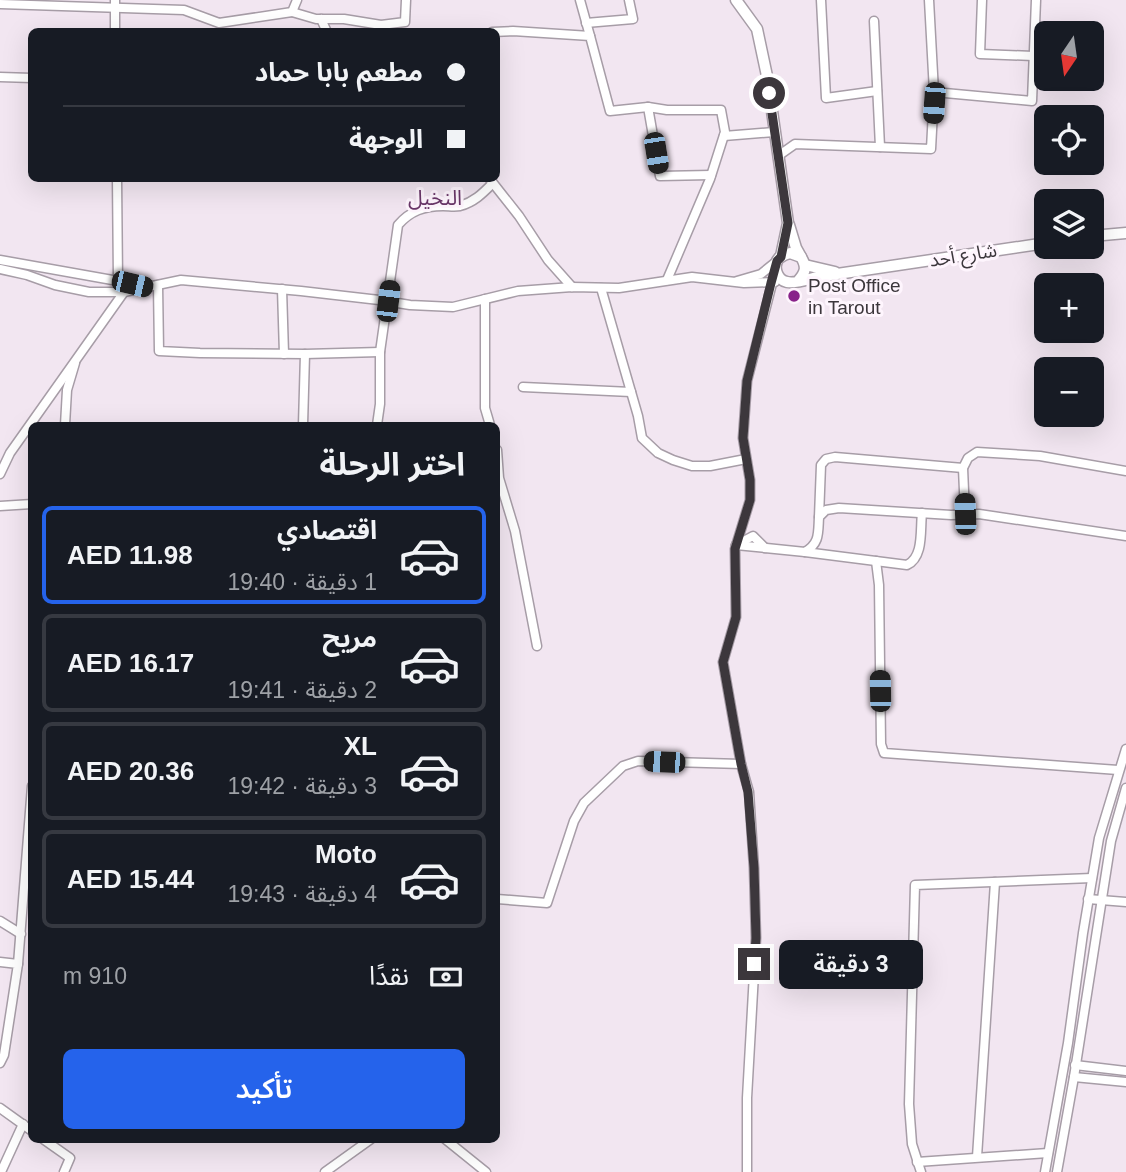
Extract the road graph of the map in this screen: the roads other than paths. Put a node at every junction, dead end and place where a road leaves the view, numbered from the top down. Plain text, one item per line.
1 (297, 0) edge
2 (406, 0) edge
3 (580, 0) edge
4 (629, 0) edge
5 (736, 0) edge
6 (821, 0) edge
7 (929, 0) edge
8 (982, 0) edge
9 (1035, 0) edge
10 (0, 4) edge
11 (115, 4) edge
12 (292, 12) junction
13 (321, 19) junction
14 (874, 21) dead end
15 (586, 23) junction
16 (115, 28) edge
17 (325, 28) edge
18 (500, 32) edge
19 (590, 36) junction
20 (1033, 56) junction
21 (0, 77) edge
22 (28, 78) edge
23 (877, 91) junction
24 (934, 92) junction
25 (648, 107) junction
26 (774, 132) junction
27 (724, 136) junction
28 (880, 147) junction
29 (778, 156) junction
30 (712, 175) junction
31 (117, 182) edge
32 (490, 182) edge
33 (492, 182) edge
34 (788, 223) junction
35 (1126, 233) edge
36 (1104, 235) edge
37 (1034, 245) edge
38 (0, 260) edge
39 (803, 261) junction
40 (778, 262) junction
41 (0, 269) edge
42 (842, 274) junction
43 (667, 280) junction
44 (118, 281) junction
45 (734, 281) junction
46 (789, 281) junction
47 (771, 283) junction
48 (755, 284) junction
49 (158, 285) junction
50 (147, 288) junction
51 (572, 288) junction
52 (601, 288) junction
53 (282, 289) junction
54 (124, 292) junction
55 (767, 298) junction
56 (485, 299) junction
57 (388, 301) junction
58 (380, 352) junction
59 (285, 354) junction
60 (304, 354) junction
61 (76, 358) junction
62 (523, 387) dead end
63 (631, 392) junction
64 (32, 422) edge
65 (65, 422) edge
66 (303, 422) edge
67 (377, 422) edge
68 (489, 422) edge
69 (28, 427) edge
70 (746, 458) junction
71 (964, 469) junction
72 (1126, 471) edge
73 (0, 474) edge
74 (500, 485) edge
75 (28, 504) edge
76 (0, 506) edge
77 (922, 513) junction
78 (965, 514) junction
79 (819, 517) junction
80 (1126, 536) edge
81 (736, 545) junction
82 (805, 552) junction
83 (876, 561) junction
84 (537, 646) dead end
85 (1126, 749) edge
86 (741, 764) junction
87 (1118, 771) junction
88 (1126, 788) edge
89 (28, 835) edge
90 (1092, 878) junction
91 (995, 882) junction
92 (500, 898) edge
93 (1088, 899) junction
94 (1101, 900) junction
95 (1126, 902) edge
96 (0, 920) edge
97 (20, 934) junction
98 (0, 962) edge
99 (18, 964) junction
100 (0, 1063) edge
101 (1075, 1065) junction
102 (1106, 1069) junction
103 (1126, 1071) edge
104 (1086, 1078) junction
105 (1074, 1081) junction
106 (1126, 1082) edge
107 (1058, 1101) junction
108 (0, 1108) edge
109 (23, 1124) junction
110 (28, 1128) edge
111 (49, 1143) edge
112 (365, 1143) edge
113 (450, 1143) edge
114 (1060, 1155) junction
115 (977, 1157) junction
116 (1048, 1157) junction
117 (917, 1162) junction
118 (1, 1172) edge
119 (64, 1172) edge
120 (325, 1172) edge
121 (486, 1172) edge
122 (747, 1172) edge
123 (921, 1172) edge
124 (1045, 1172) edge
125 (1057, 1172) edge

1 - 12 street
2 - 13 street
3 - 15 street
4 - 15 street
5 - 26 main road
6 - 23 street
7 - 24 street
8 - 20 street
9 - 20 street
10 - 11 street
11 - 12 street
11 - 16 street
12 - 13 street
13 - 17 street
14 - 23 street
15 - 19 street
18 - 19 street
19 - 25 street
20 - 24 street
21 - 22 street
23 - 28 street
24 - 28 street
25 - 27 street
25 - 30 street
26 - 27 street
26 - 29 main road
27 - 30 street
28 - 29 street
29 - 34 main road
30 - 43 street
31 - 44 street
32 - 57 street
33 - 51 street
34 - 39 main road
34 - 40 main road
35 - 36 main road
37 - 42 main road, شارع أحد
38 - 44 street
39 - 40 main road
39 - 42 main road
39 - 46 main road
40 - 45 street
40 - 46 main road
40 - 47 street
41 - 54 street
42 - 46 main road, شارع أحد
43 - 45 street
43 - 52 street
44 - 50 street
45 - 48 street
46 - 47 street
46 - 55 street
47 - 48 street
47 - 55 street
48 - 55 street
49 - 50 street
49 - 53 street
49 - 59 street
50 - 54 street
51 - 52 street
51 - 56 street
52 - 63 street
53 - 57 street
53 - 59 street
54 - 61 street
55 - 70 street
56 - 57 street
56 - 68 street
57 - 58 street
58 - 60 street
58 - 67 street
59 - 60 street
60 - 66 street
61 - 64 street
61 - 65 street
62 - 63 street
63 - 70 street
69 - 73 street
70 - 81 street
71 - 72 street
71 - 78 street
71 - 79 street
74 - 84 street
75 - 76 street
77 - 78 street
77 - 79 street
77 - 83 street
78 - 80 street
79 - 82 street
81 - 82 street
81 - 86 street
82 - 83 street
83 - 87 street
85 - 87 street
86 - 92 street
86 - 122 street
87 - 90 street
88 - 94 street
89 - 97 street
90 - 91 street
90 - 93 street
91 - 115 street
91 - 117 street
93 - 94 street
93 - 107 street
94 - 95 street
94 - 101 street
96 - 97 street
97 - 99 street
98 - 99 street
99 - 100 street
101 - 102 street
101 - 105 street
102 - 103 street
102 - 104 street
104 - 105 street
104 - 106 street
105 - 107 street
105 - 114 street
107 - 116 street
108 - 109 street
109 - 110 street
109 - 118 street
111 - 119 street
112 - 120 street
113 - 121 street
114 - 116 street
114 - 125 street
115 - 116 street
115 - 117 street
116 - 124 street
117 - 123 street

